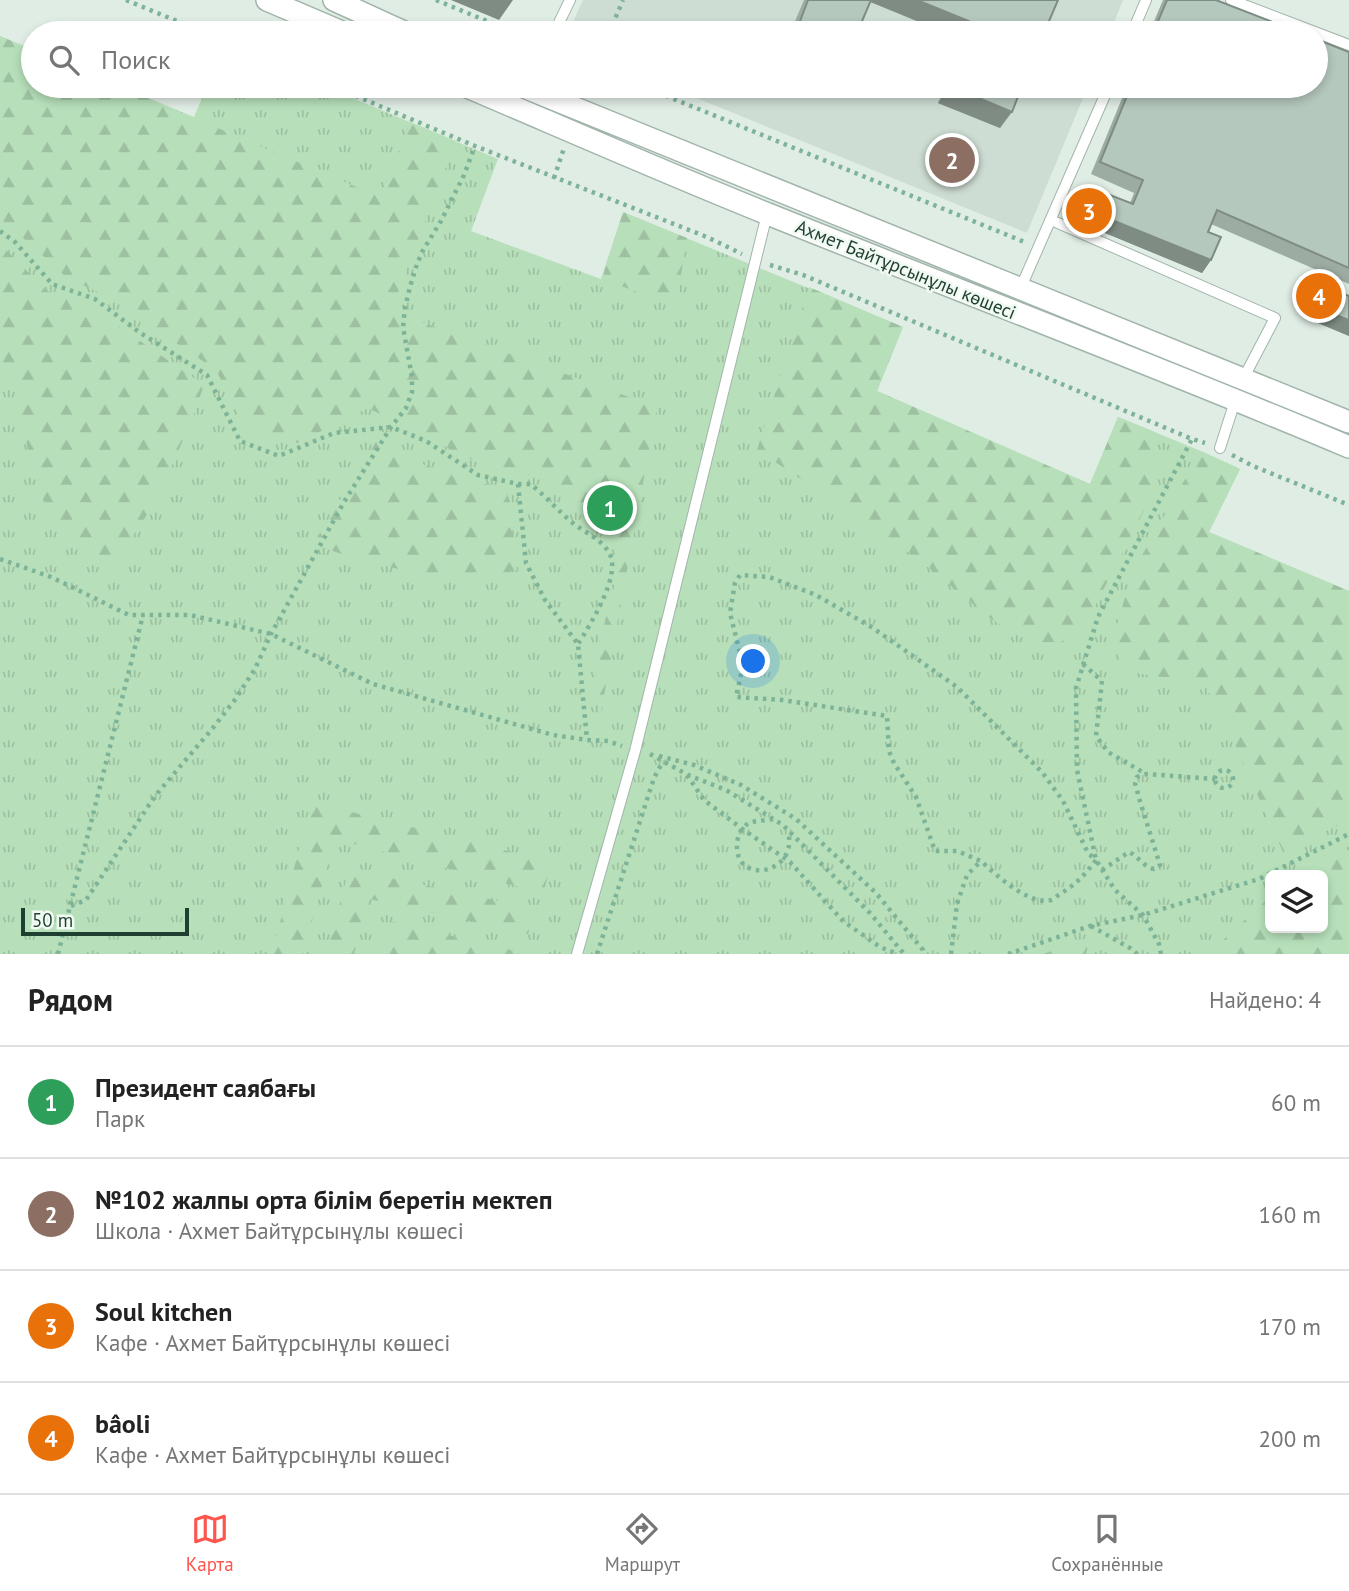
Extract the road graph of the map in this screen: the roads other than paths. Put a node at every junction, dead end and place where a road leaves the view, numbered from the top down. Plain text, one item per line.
1 (267, 0) edge
2 (334, 0) edge
3 (570, 0) edge
4 (1146, 0) edge
5 (1231, 0) edge
6 (316, 21) edge
7 (380, 21) edge
8 (560, 21) edge
9 (1137, 21) edge
10 (1286, 21) edge
11 (1328, 37) edge
12 (1349, 45) edge
13 (493, 98) edge
14 (554, 98) edge
15 (1104, 98) edge
16 (767, 214) junction
17 (1051, 220) junction
18 (1021, 288) junction
19 (1242, 379) junction
20 (1236, 400) junction
21 (1349, 422) edge
22 (1349, 447) edge
23 (1220, 448) road end
24 (577, 954) edge

1 - 6 street
2 - 7 street
3 - 8 lane
4 - 9 lane
5 - 10 lane
11 - 12 lane
13 - 16 street, Ахмет Байтұрсынұлы көшесі
14 - 18 street, Ахмет Байтұрсынұлы көшесі
15 - 17 lane
16 - 20 street, Ахмет Байтұрсынұлы көшесі
16 - 24 lane
17 - 18 lane
17 - 19 lane
18 - 19 street, Ахмет Байтұрсынұлы көшесі
19 - 20 lane
19 - 21 street, Ахмет Байтұрсынұлы көшесі
20 - 22 street, Ахмет Байтұрсынұлы көшесі
20 - 23 lane

